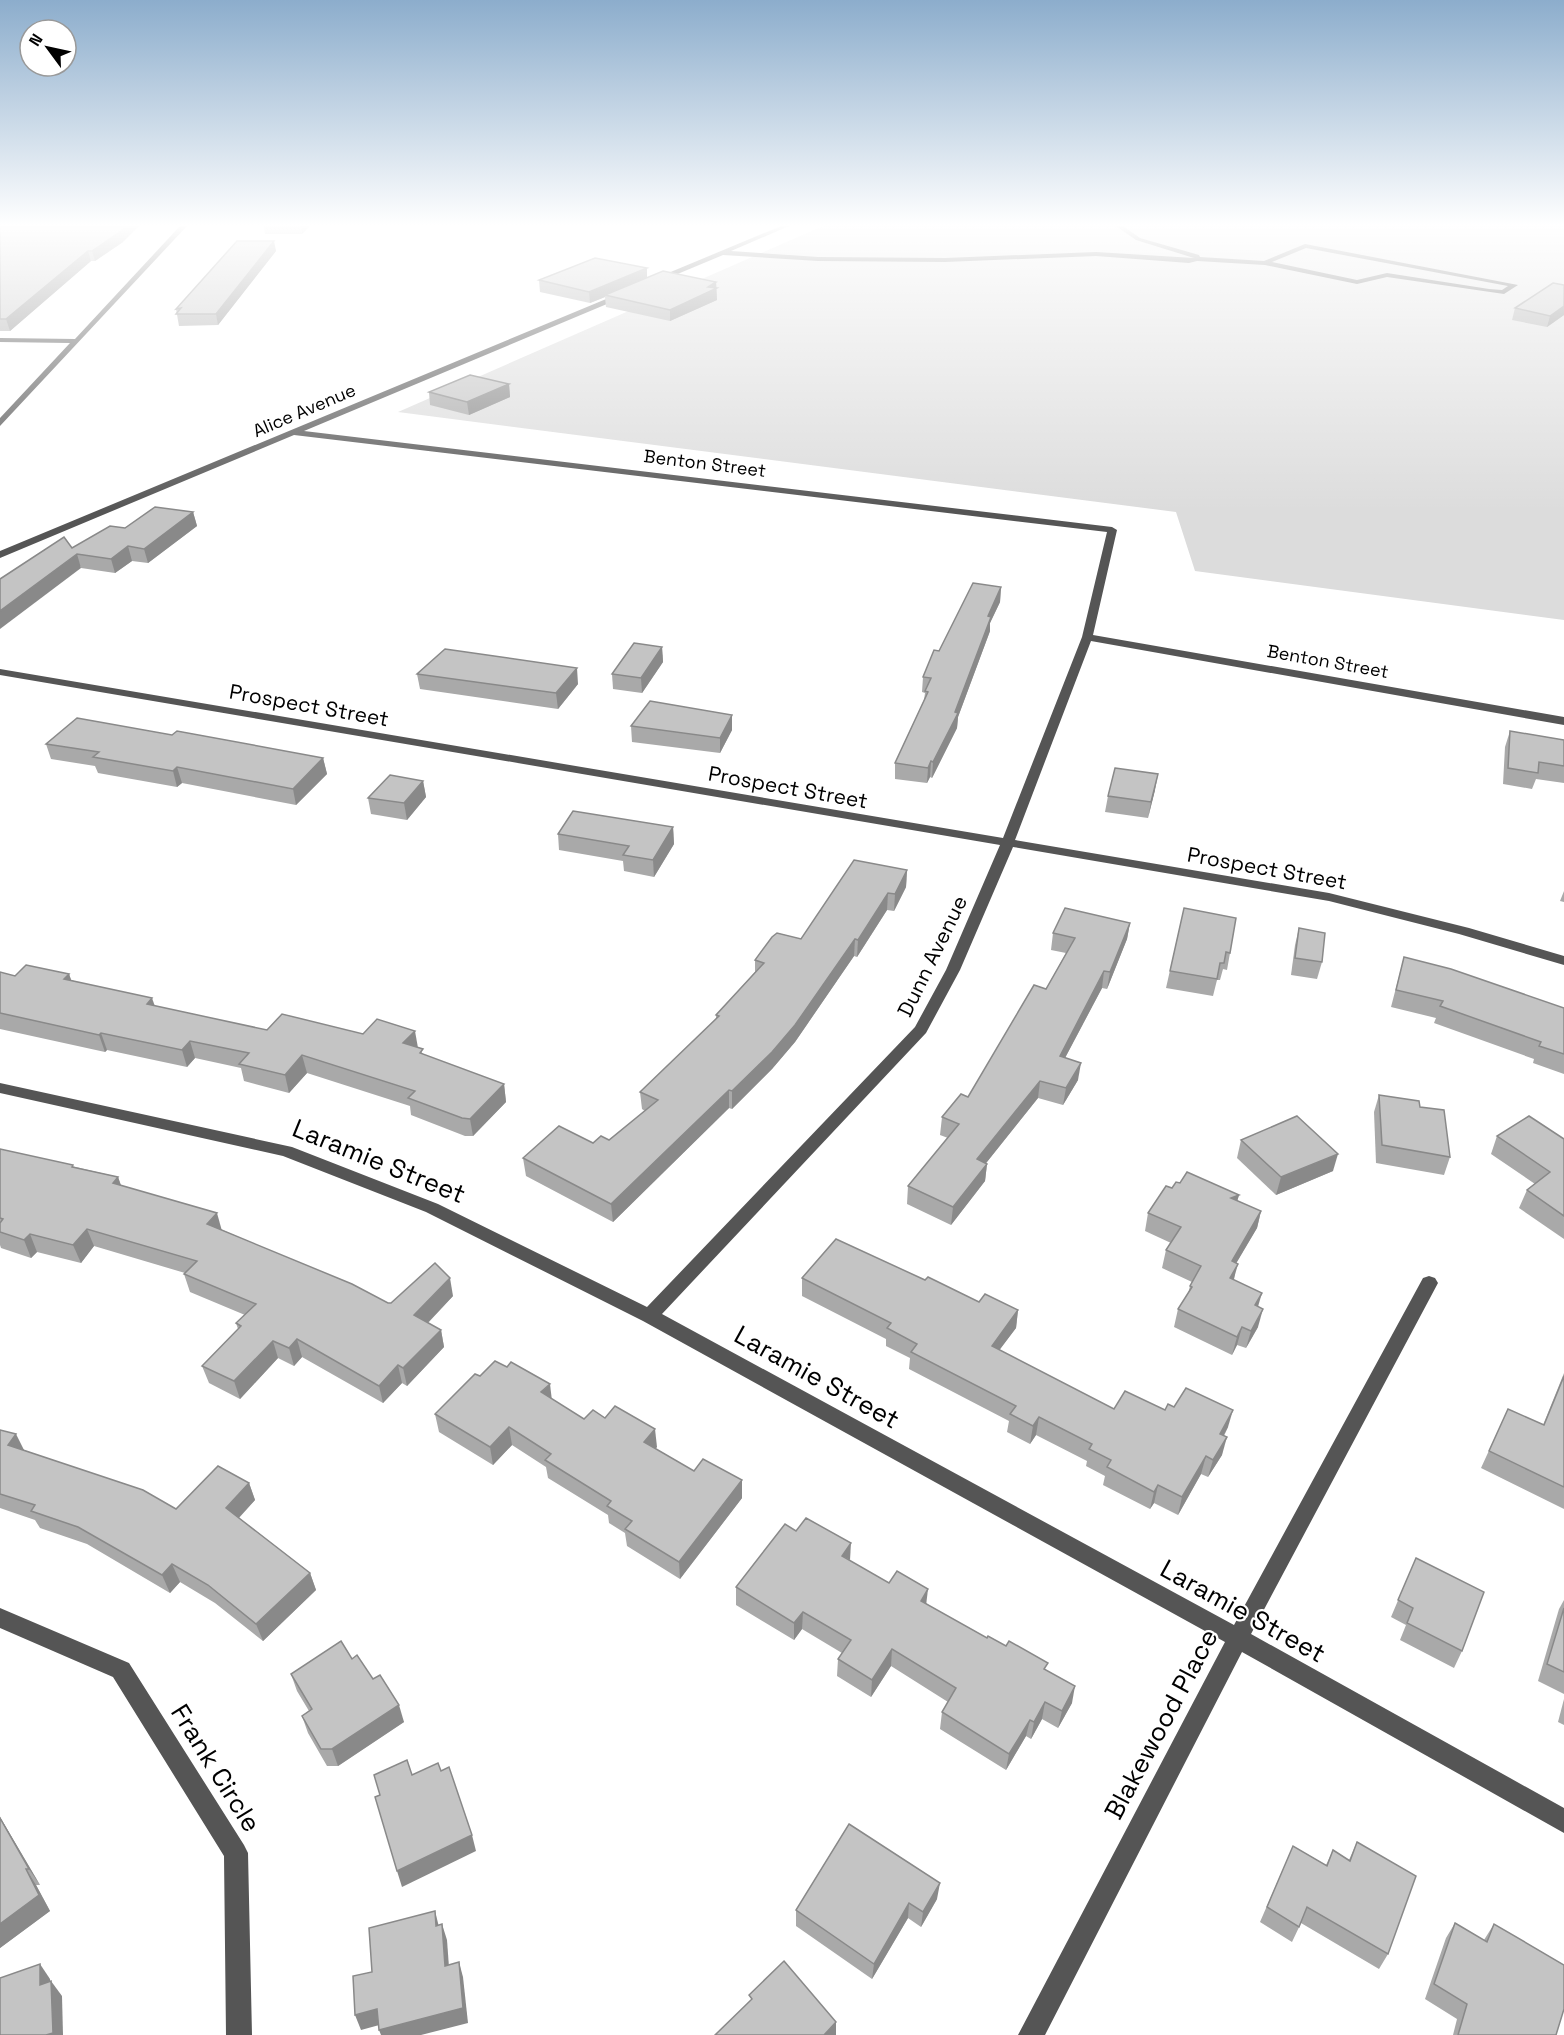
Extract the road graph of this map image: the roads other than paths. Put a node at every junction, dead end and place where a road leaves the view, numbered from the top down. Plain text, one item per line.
1 (95, 321) edge
2 (559, 321) edge
3 (0, 340) edge
4 (76, 341) junction
5 (0, 404) edge
6 (18, 404) junction
7 (0, 423) edge
8 (293, 432) junction
9 (1112, 530) joint
10 (0, 555) edge
11 (1086, 637) junction
12 (0, 672) edge
13 (1564, 720) edge
14 (1007, 845) junction
15 (1564, 961) edge
16 (0, 1088) edge
17 (1429, 1282) dead end
18 (649, 1316) junction
19 (0, 1618) edge
20 (1238, 1638) junction
21 (1564, 1821) edge
22 (238, 2035) edge
23 (1031, 2035) edge

1 - 4 street
2 - 8 street, Alice Avenue
3 - 4 street
4 - 6 street
5 - 6 street
6 - 7 street
8 - 9 street, Benton Street
8 - 10 street, Alice Avenue
9 - 11 street, Dunn Avenue
11 - 13 street, Benton Street
11 - 14 street, Dunn Avenue
12 - 14 street, Prospect Street
14 - 15 street, Prospect Street
14 - 18 street, Dunn Avenue
16 - 18 street, Laramie Street
17 - 20 street, Blakewood Place
18 - 20 street, Laramie Street
19 - 22 street, Frank Circle
20 - 21 street, Laramie Street
20 - 23 street, Blakewood Place

